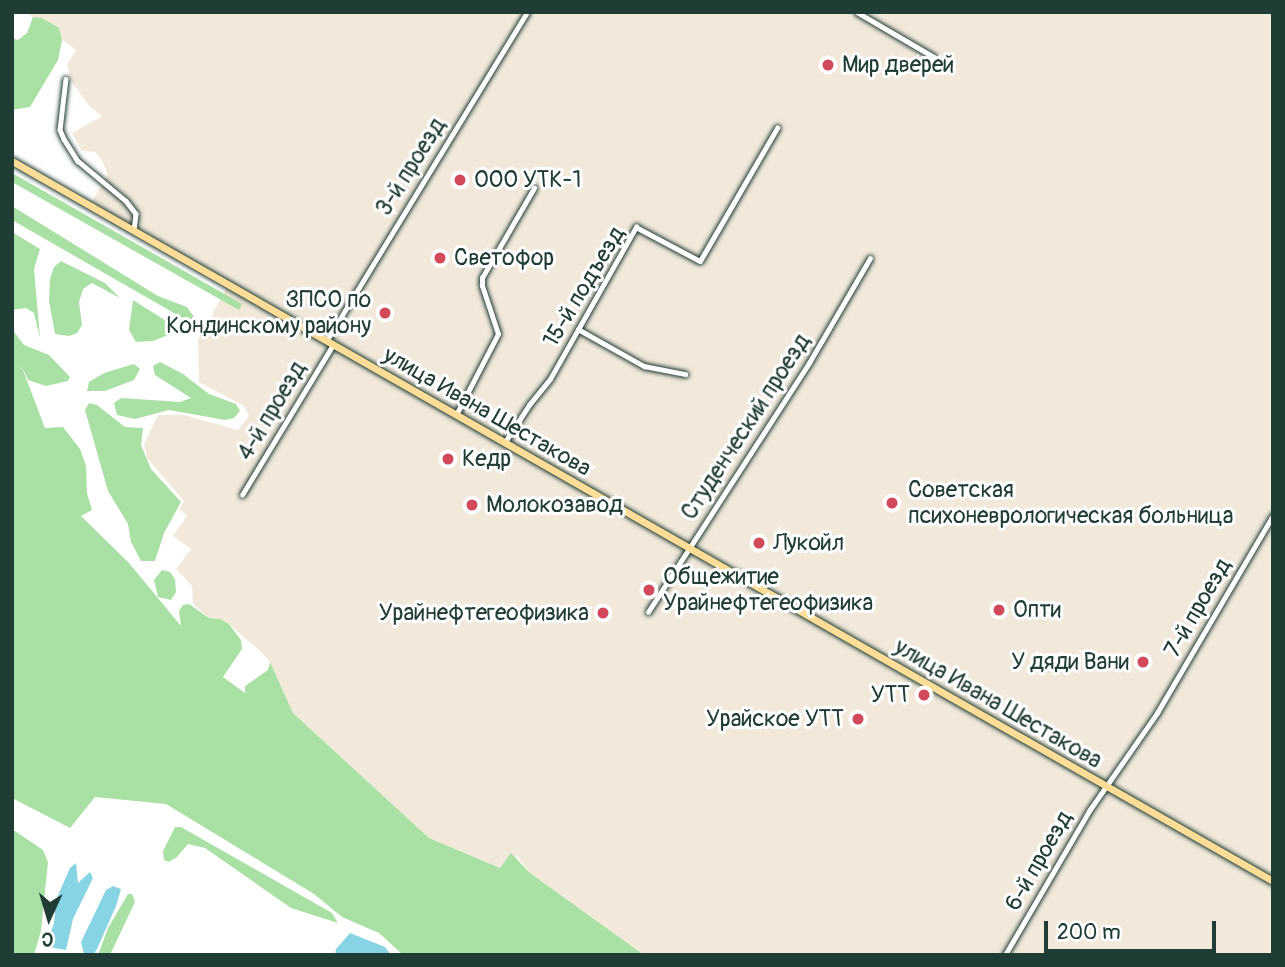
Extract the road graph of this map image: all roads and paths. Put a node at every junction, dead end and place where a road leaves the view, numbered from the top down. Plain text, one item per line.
1 (527, 12) edge
2 (857, 12) edge
3 (934, 57) dead end
4 (66, 79) dead end
5 (778, 128) dead end
6 (12, 160) edge
7 (534, 188) dead end
8 (134, 230) junction
9 (870, 258) dead end
10 (578, 329) junction
11 (329, 343) junction
12 (685, 374) dead end
13 (456, 416) junction
14 (504, 443) junction
15 (242, 495) dead end
16 (1273, 514) edge
17 (688, 549) junction
18 (648, 612) dead end
19 (1105, 787) junction
20 (1273, 881) edge
21 (1005, 955) edge

1 - 11 street, 3-й проезд
2 - 3 street
4 - 8 street
5 - 10 street, 15-й подъезд
6 - 8 main road, улица Ивана Шестакова
7 - 13 street
8 - 11 main road, улица Ивана Шестакова
9 - 17 street, Студенческий проезд
10 - 12 street
10 - 14 street, 15-й подъезд
11 - 13 main road, улица Ивана Шестакова
11 - 15 street, 4-й проезд
13 - 14 main road, улица Ивана Шестакова
14 - 17 main road, улица Ивана Шестакова
16 - 19 street, 7-й проезд
17 - 18 street, Студенческий проезд
17 - 19 main road, улица Ивана Шестакова
19 - 20 main road, улица Ивана Шестакова
19 - 21 street, 6-й проезд

